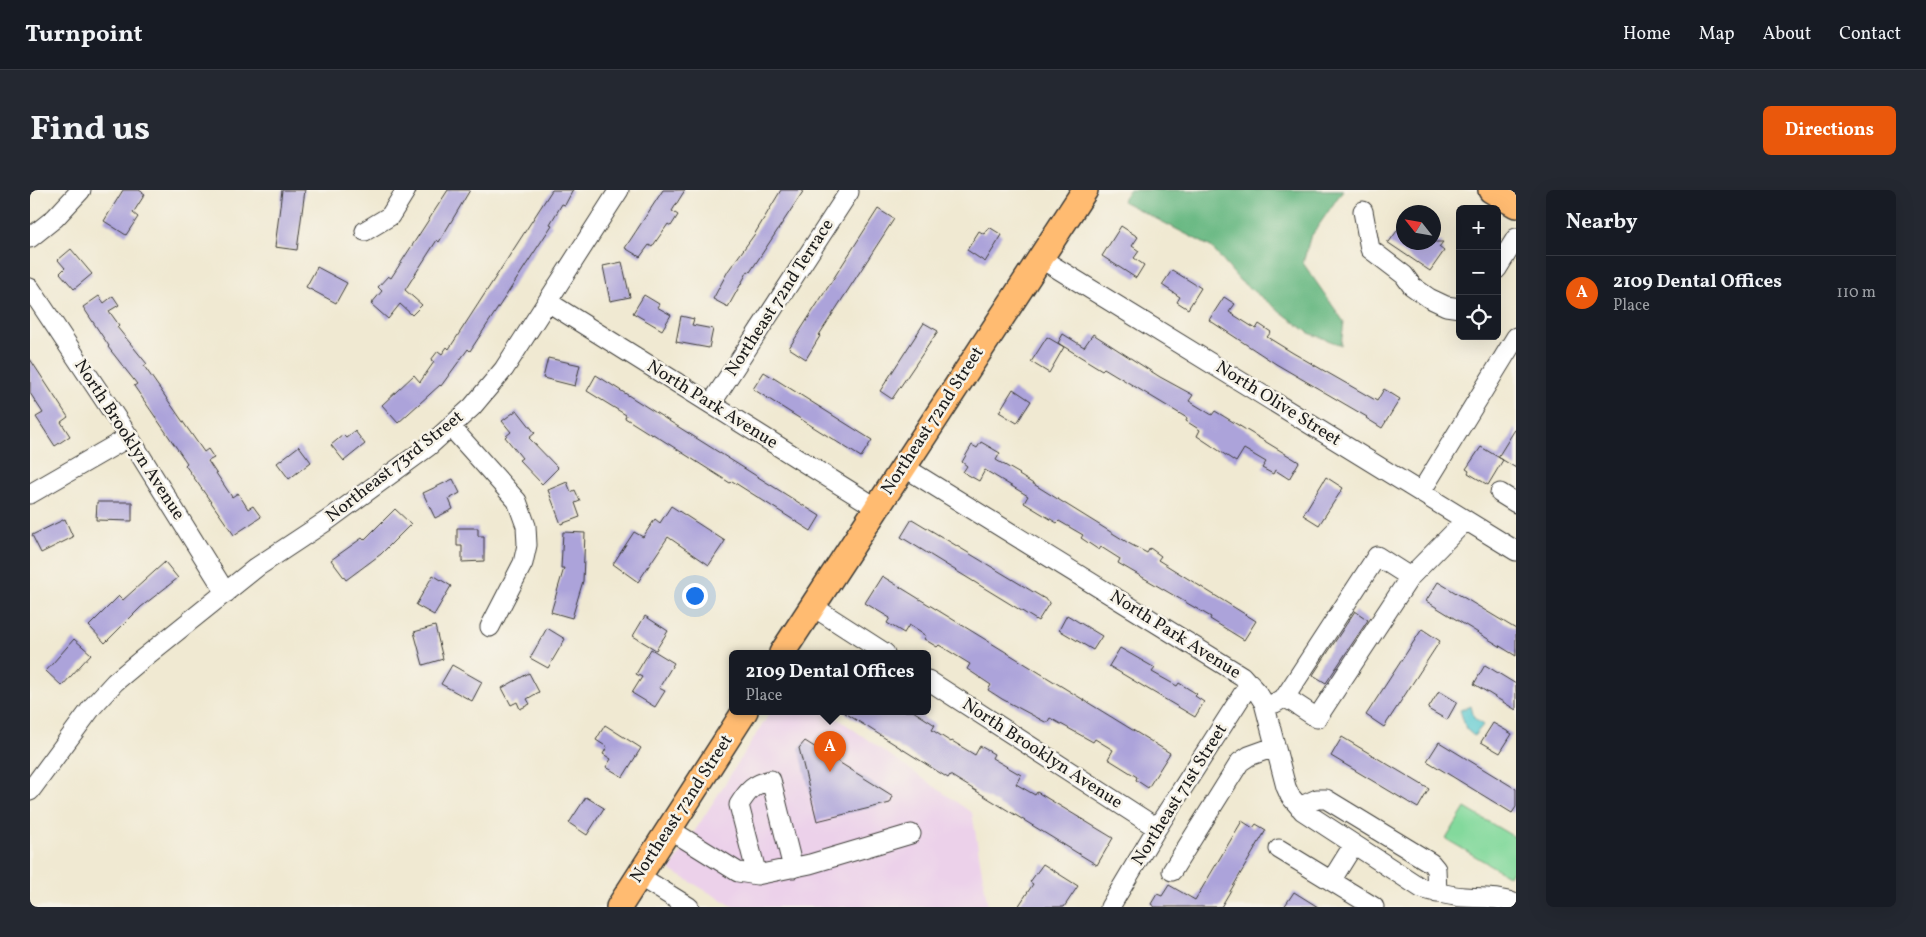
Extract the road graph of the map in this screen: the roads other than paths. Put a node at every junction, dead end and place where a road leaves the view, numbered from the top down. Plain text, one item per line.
1 (81, 190) edge
2 (406, 190) edge
3 (619, 190) edge
4 (1086, 190) edge
5 (1491, 190) edge
6 (849, 192) dead end
7 (1516, 205) edge
8 (1363, 210) dead end
9 (366, 231) dead end
10 (30, 238) edge
11 (1516, 238) edge
12 (1040, 258) junction
13 (1501, 262) edge
14 (30, 288) edge
15 (548, 302) junction
16 (1456, 307) edge
17 (1516, 336) edge
18 (711, 404) junction
19 (451, 427) junction
20 (129, 437) junction
21 (904, 467) junction
22 (1421, 492) junction
23 (30, 494) edge
24 (877, 508) junction
25 (1466, 520) junction
26 (1516, 551) edge
27 (1410, 577) junction
28 (226, 593) junction
29 (812, 606) junction
30 (490, 628) dead end
31 (784, 650) edge
32 (880, 650) edge
33 (931, 682) edge
34 (1250, 683) junction
35 (1286, 697) junction
36 (1266, 709) junction
37 (742, 715) edge
38 (1274, 747) junction
39 (30, 791) edge
40 (1299, 807) junction
41 (1157, 828) junction
42 (669, 829) junction
43 (911, 834) dead end
44 (1354, 844) junction
45 (1279, 849) dead end
46 (792, 868) junction
47 (1172, 871) dead end
48 (757, 875) junction
49 (639, 876) junction
50 (1331, 881) junction
51 (1437, 893) junction
52 (1477, 902) edge
53 (1516, 904) edge
54 (619, 907) edge
55 (689, 907) edge
56 (1110, 907) edge
57 (1374, 907) edge

1 - 10 street
2 - 9 street
3 - 15 street, Northeast 73rd Street
4 - 12 main road, Northeast 72nd Street
5 - 7 main road
6 - 18 street, Northeast 72nd Terrace
8 - 16 street
11 - 13 street
12 - 21 main road, Northeast 72nd Street
12 - 22 street, North Olive Street
14 - 20 street, North Brooklyn Avenue
15 - 18 street, North Park Avenue
15 - 19 street, Northeast 73rd Street
17 - 22 street
18 - 24 street, North Park Avenue
19 - 28 street, Northeast 73rd Street
19 - 30 street
20 - 23 street
20 - 28 street, North Brooklyn Avenue
21 - 24 main road, Northeast 72nd Street
21 - 34 street, North Park Avenue
22 - 25 street, North Olive Street
24 - 29 main road, Northeast 72nd Street
25 - 26 street, North Olive Street
25 - 27 street
27 - 35 street
27 - 35 street
28 - 39 street
29 - 31 main road, Northeast 72nd Street
29 - 32 street
33 - 41 street, North Brooklyn Avenue
34 - 36 street, North Park Avenue
34 - 41 street, Northeast 71st Street
35 - 36 street
36 - 38 street, North Park Avenue
37 - 42 main road, Northeast 72nd Street
38 - 40 street, North Park Avenue
38 - 47 street
40 - 44 street, North Park Avenue
40 - 51 street
41 - 56 street, Northeast 71st Street
42 - 48 street
42 - 49 main road, Northeast 72nd Street
43 - 46 street
44 - 50 street
44 - 51 street, North Park Avenue
45 - 50 street
46 - 48 street
46 - 48 street
49 - 54 main road, Northeast 72nd Street
49 - 55 street
50 - 57 street
51 - 52 street, North Park Avenue
52 - 53 street, North Park Avenue

